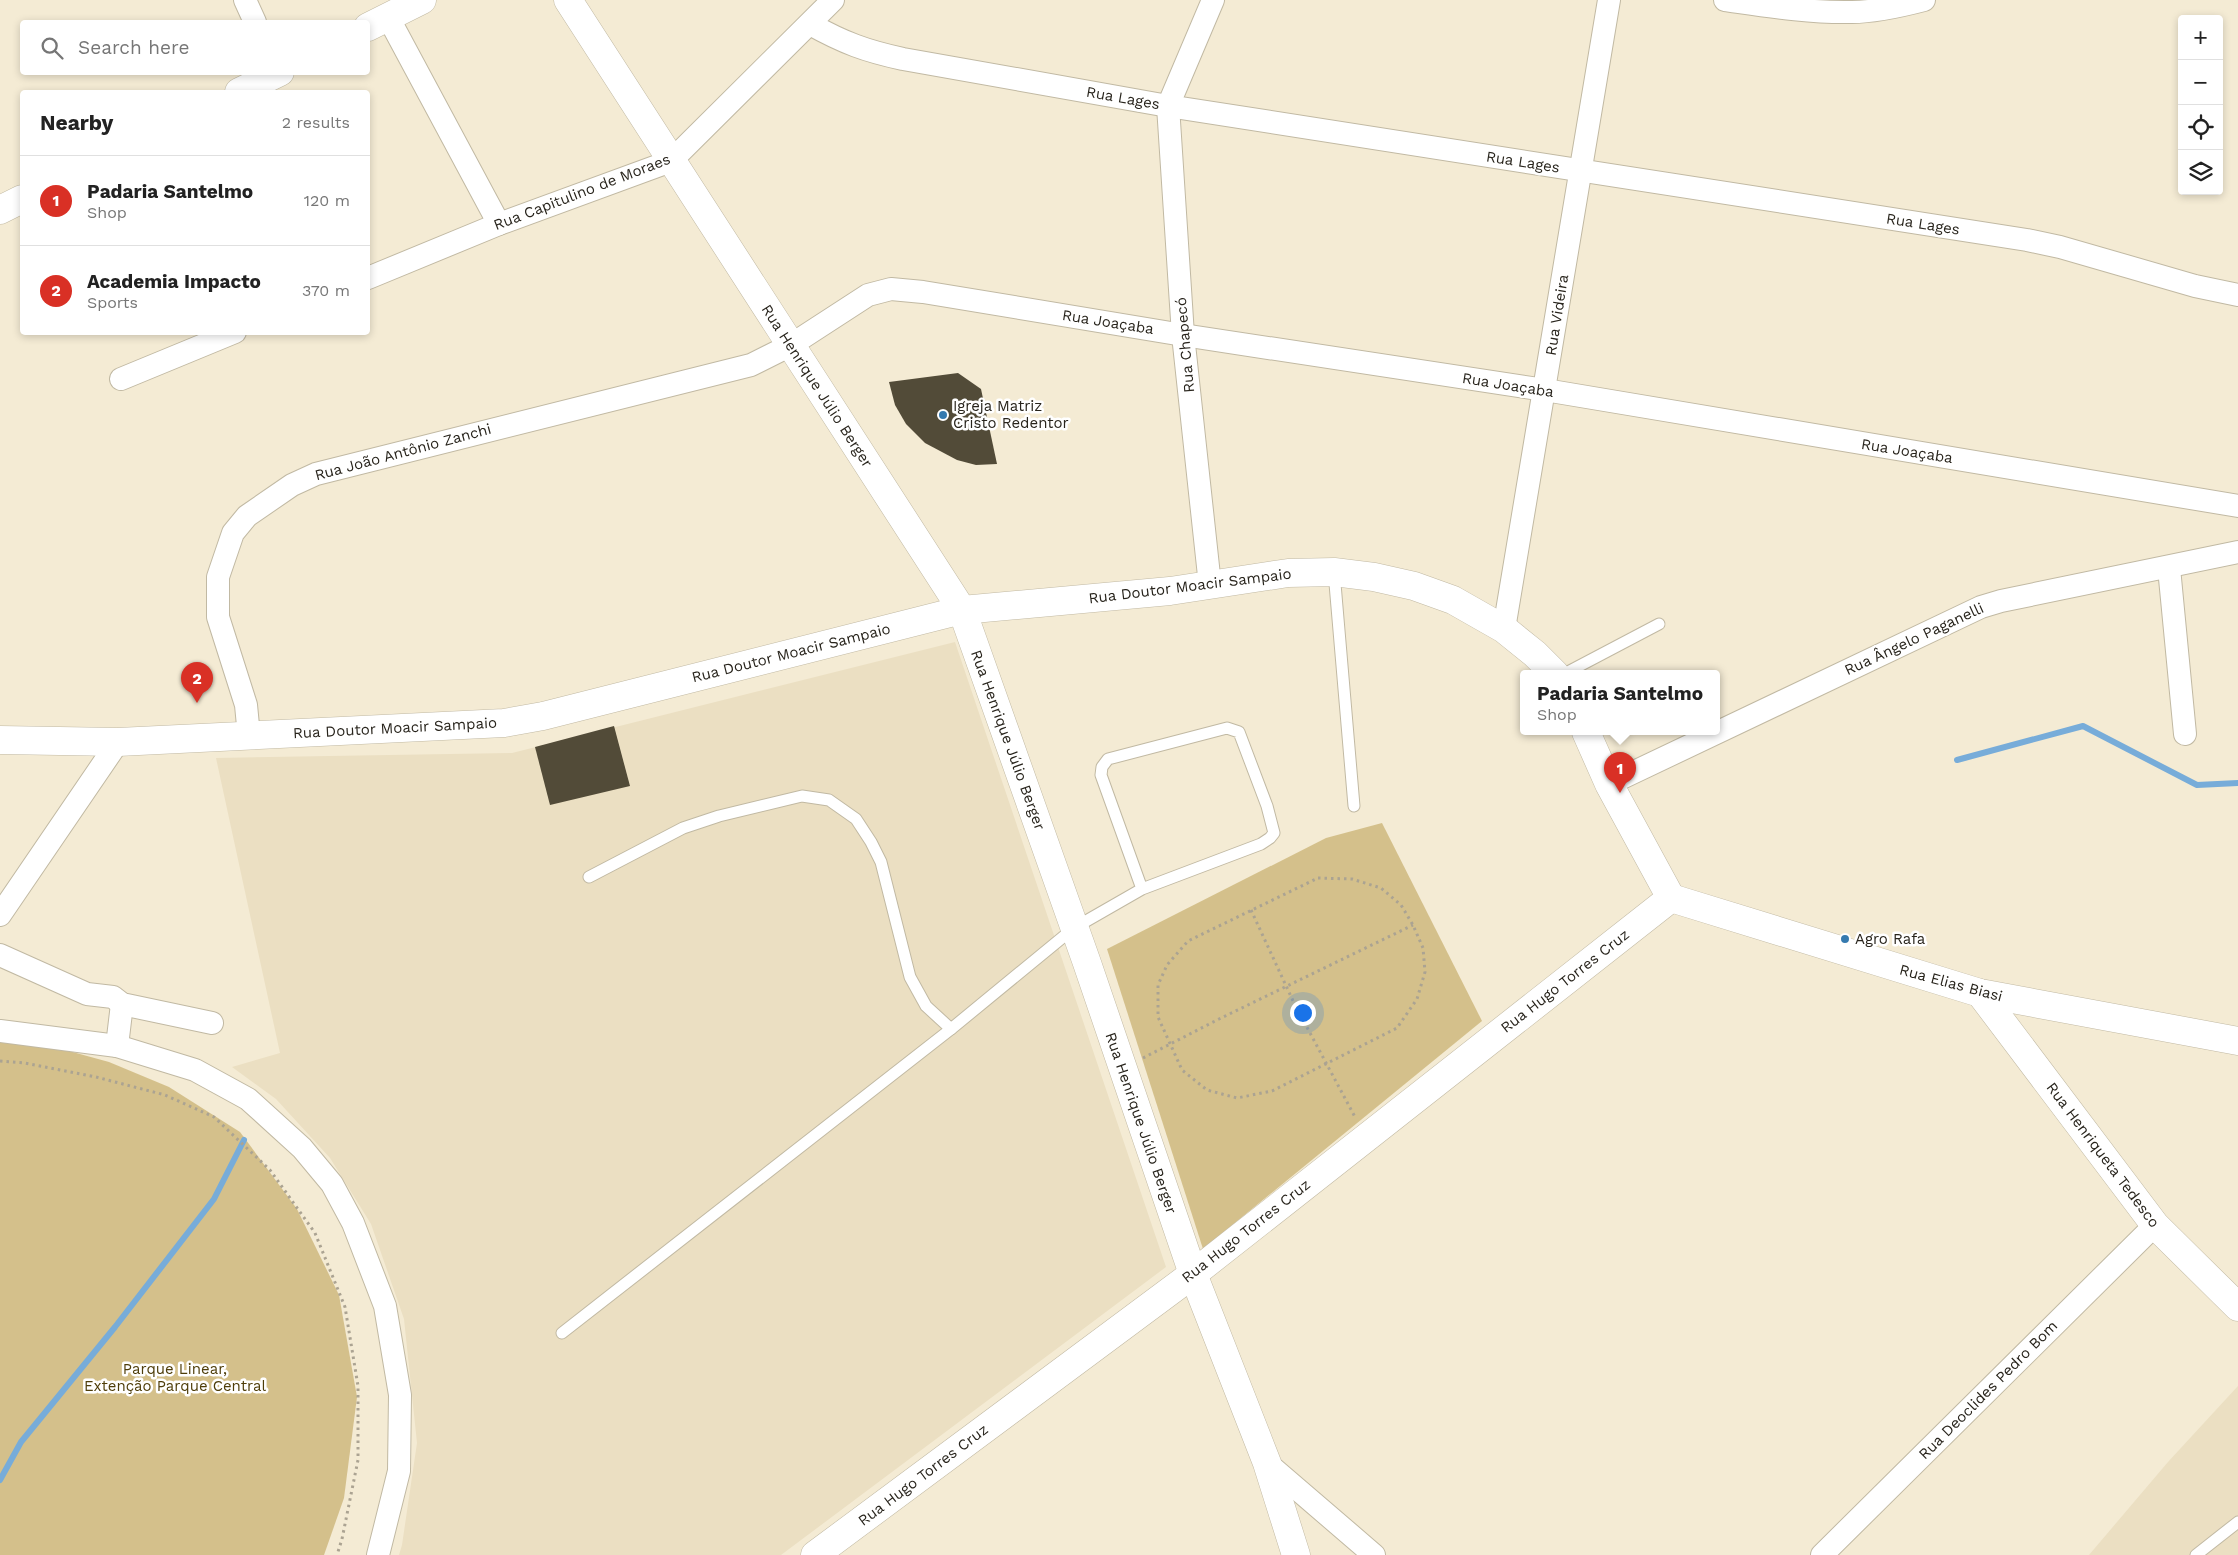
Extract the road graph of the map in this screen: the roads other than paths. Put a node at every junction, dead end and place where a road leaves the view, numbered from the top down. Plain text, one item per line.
1 (245, 0) edge
2 (422, 0) edge
3 (568, 0) edge
4 (833, 0) edge
5 (1213, 0) edge
6 (1609, 0) edge
7 (1725, 0) edge
8 (1924, 0) edge
9 (254, 20) edge
10 (378, 22) edge
11 (810, 24) junction
12 (274, 75) edge
13 (243, 90) edge
14 (1168, 106) junction
15 (671, 161) junction
16 (1581, 171) junction
17 (20, 200) edge
18 (0, 210) edge
19 (499, 224) junction
20 (370, 277) edge
21 (2238, 295) edge
22 (228, 335) edge
23 (1183, 335) junction
24 (791, 345) junction
25 (121, 379) dead end
26 (1545, 390) junction
27 (2238, 506) edge
28 (2238, 552) edge
29 (2169, 568) junction
30 (1334, 572) junction
31 (1210, 585) junction
32 (962, 610) junction
33 (1659, 624) dead end
34 (1504, 629) junction
35 (1551, 670) edge
36 (1572, 670) edge
37 (1720, 731) edge
38 (2185, 734) dead end
39 (1587, 735) edge
40 (1712, 735) edge
41 (249, 736) junction
42 (0, 740) edge
43 (118, 742) junction
44 (1609, 784) junction
45 (1354, 806) dead end
46 (589, 877) dead end
47 (1142, 888) junction
48 (1671, 898) junction
49 (0, 915) edge
50 (1074, 928) junction
51 (0, 955) edge
52 (1980, 993) junction
53 (122, 1004) junction
54 (212, 1022) dead end
55 (952, 1029) junction
56 (0, 1031) edge
57 (2238, 1041) edge
58 (117, 1046) junction
59 (2155, 1225) junction
60 (1193, 1274) junction
61 (2238, 1307) edge
62 (562, 1333) dead end
63 (1266, 1463) junction
64 (2238, 1522) edge
65 (378, 1555) edge
66 (815, 1555) edge
67 (1296, 1555) edge
68 (1374, 1555) edge
69 (1822, 1555) edge
70 (2196, 1555) edge

1 - 9 street
2 - 10 street
3 - 15 street, Rua Henrique Júlio Berger
4 - 11 street, Rua Capitulino de Moraes
5 - 14 street
6 - 16 street, Rua Videira
7 - 8 street
10 - 19 street
11 - 14 street, Rua Lages
11 - 15 street, Rua Capitulino de Moraes
12 - 13 street
14 - 16 street, Rua Lages
14 - 23 street, Rua Chapecó
15 - 19 street, Rua Capitulino de Moraes
15 - 24 street, Rua Henrique Júlio Berger
16 - 21 street, Rua Lages
16 - 26 street, Rua Videira
17 - 18 street
19 - 20 street, Rua Capitulino de Moraes
22 - 25 street
23 - 24 street, Rua Joaçaba
23 - 26 street, Rua Joaçaba
23 - 31 street, Rua Chapecó
24 - 32 street, Rua Henrique Júlio Berger
24 - 41 street, Rua João Antônio Zanchi
26 - 27 street, Rua Joaçaba
26 - 34 street, Rua Videira
28 - 29 street, Rua Ângelo Paganelli
29 - 37 street, Rua Ângelo Paganelli
29 - 38 street
30 - 31 street, Rua Doutor Moacir Sampaio
30 - 34 street, Rua Doutor Moacir Sampaio
30 - 45 lane
31 - 32 street, Rua Doutor Moacir Sampaio
32 - 41 street, Rua Doutor Moacir Sampaio
32 - 50 street, Rua Henrique Júlio Berger
33 - 36 lane
34 - 35 street, Rua Doutor Moacir Sampaio
39 - 44 street
40 - 44 street, Rua Ângelo Paganelli
41 - 43 street, Rua Doutor Moacir Sampaio
42 - 43 street, Rua Doutor Moacir Sampaio
43 - 49 street
44 - 48 street
46 - 55 lane
47 - 47 lane
47 - 50 lane
48 - 52 street, Rua Elias Biasi
48 - 60 street, Rua Hugo Torres Cruz
50 - 55 lane
50 - 60 street, Rua Henrique Júlio Berger
51 - 53 street
52 - 57 street, Rua Elias Biasi
52 - 59 street, Rua Henriqueta Tedesco
53 - 54 street
53 - 58 street
55 - 62 lane
56 - 58 street
58 - 65 street
59 - 61 street, Rua Henriqueta Tedesco
59 - 69 street, Rua Deoclides Pedro Bom
60 - 63 street, Rua Henrique Júlio Berger
60 - 66 street, Rua Hugo Torres Cruz
63 - 67 street, Rua Henrique Júlio Berger
63 - 68 street
64 - 70 lane

